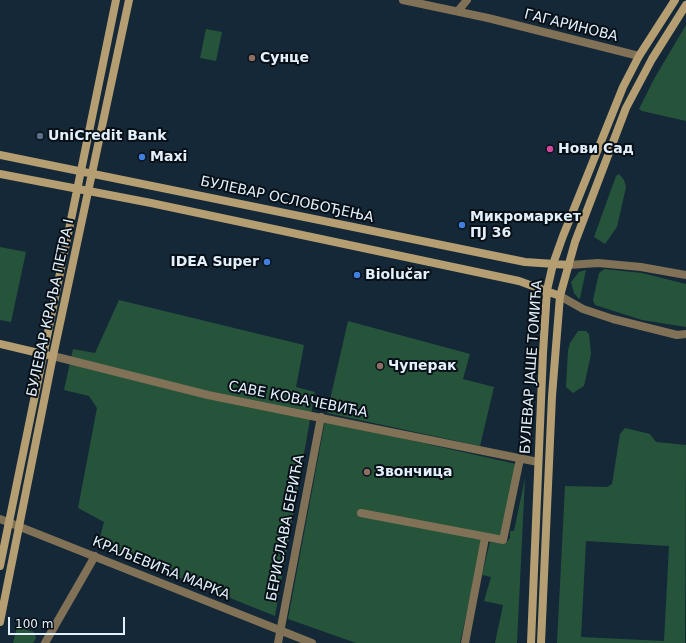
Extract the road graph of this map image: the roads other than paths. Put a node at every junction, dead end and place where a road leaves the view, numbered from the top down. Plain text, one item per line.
1 (116, 0) edge
2 (129, 0) edge
3 (403, 0) edge
4 (467, 0) edge
5 (675, 0) edge
6 (686, 5) edge
7 (458, 11) junction
8 (639, 56) junction
9 (0, 155) edge
10 (80, 172) junction
11 (0, 174) edge
12 (92, 174) junction
13 (77, 189) junction
14 (89, 191) junction
15 (553, 264) junction
16 (569, 265) junction
17 (686, 275) edge
18 (547, 290) junction
19 (560, 296) junction
20 (686, 334) edge
21 (0, 344) edge
22 (43, 354) junction
23 (54, 356) junction
24 (321, 417) junction
25 (520, 459) junction
26 (538, 462) junction
27 (361, 513) dead end
28 (0, 519) edge
29 (9, 522) junction
30 (20, 526) junction
31 (485, 538) junction
32 (95, 556) junction
33 (0, 566) edge
34 (0, 622) edge
35 (280, 631) junction
36 (45, 643) edge
37 (278, 643) edge
38 (312, 643) edge
39 (465, 643) edge
40 (531, 643) edge
41 (540, 643) edge

1 - 10 main road, БУЛЕВАР КРАЉА ПЕТРА I
2 - 12 main road, БУЛЕВАР КРАЉА ПЕТРА I
3 - 7 street, ГАГАРИНОВА
4 - 7 street
5 - 8 main road, БУЛЕВАР ЈАШЕ ТОМИЋА
6 - 16 main road, БУЛЕВАР ЈАШЕ ТОМИЋА
7 - 8 street, ГАГАРИНОВА
8 - 15 main road, БУЛЕВАР ЈАШЕ ТОМИЋА
9 - 10 main road, БУЛЕВАР ОСЛОБОЂЕЊА
10 - 12 main road, БУЛЕВАР ОСЛОБОЂЕЊА
10 - 13 main road, БУЛЕВАР КРАЉА ПЕТРА I
11 - 13 main road
12 - 14 main road, БУЛЕВАР КРАЉА ПЕТРА I
12 - 15 main road, БУЛЕВАР ОСЛОБОЂЕЊА
13 - 14 main road
13 - 22 main road, БУЛЕВАР КРАЉА ПЕТРА I
14 - 18 main road
14 - 23 main road, БУЛЕВАР КРАЉА ПЕТРА I
15 - 16 main road, БУЛЕВАР ОСЛОБОЂЕЊА
15 - 18 main road, БУЛЕВАР ЈАШЕ ТОМИЋА
16 - 17 street
16 - 19 main road, БУЛЕВАР ЈАШЕ ТОМИЋА
18 - 19 main road
18 - 26 main road, БУЛЕВАР ЈАШЕ ТОМИЋА
19 - 20 street
19 - 41 main road, БУЛЕВАР ЈАШЕ ТОМИЋА
21 - 22 main road
22 - 23 main road
22 - 29 main road, БУЛЕВАР КРАЉА ПЕТРА I
23 - 24 street, САВЕ КОВАЧЕВИЋА
23 - 30 main road, БУЛЕВАР КРАЉА ПЕТРА I
24 - 25 street, САВЕ КОВАЧЕВИЋА
24 - 35 street, БЕРИСЛАВА БЕРИЋА
25 - 26 street, САВЕ КОВАЧЕВИЋА
25 - 31 street
26 - 40 main road, БУЛЕВАР ЈАШЕ ТОМИЋА
27 - 31 street
28 - 29 street, КРАЉЕВИЋА МАРКА
29 - 30 street, КРАЉЕВИЋА МАРКА
29 - 33 main road, БУЛЕВАР КРАЉА ПЕТРА I
30 - 32 street, КРАЉЕВИЋА МАРКА
30 - 34 main road, БУЛЕВАР КРАЉА ПЕТРА I
31 - 39 street
32 - 35 street, КРАЉЕВИЋА МАРКА
32 - 36 street
35 - 37 street, БЕРИСЛАВА БЕРИЋА
35 - 38 street, КРАЉЕВИЋА МАРКА

